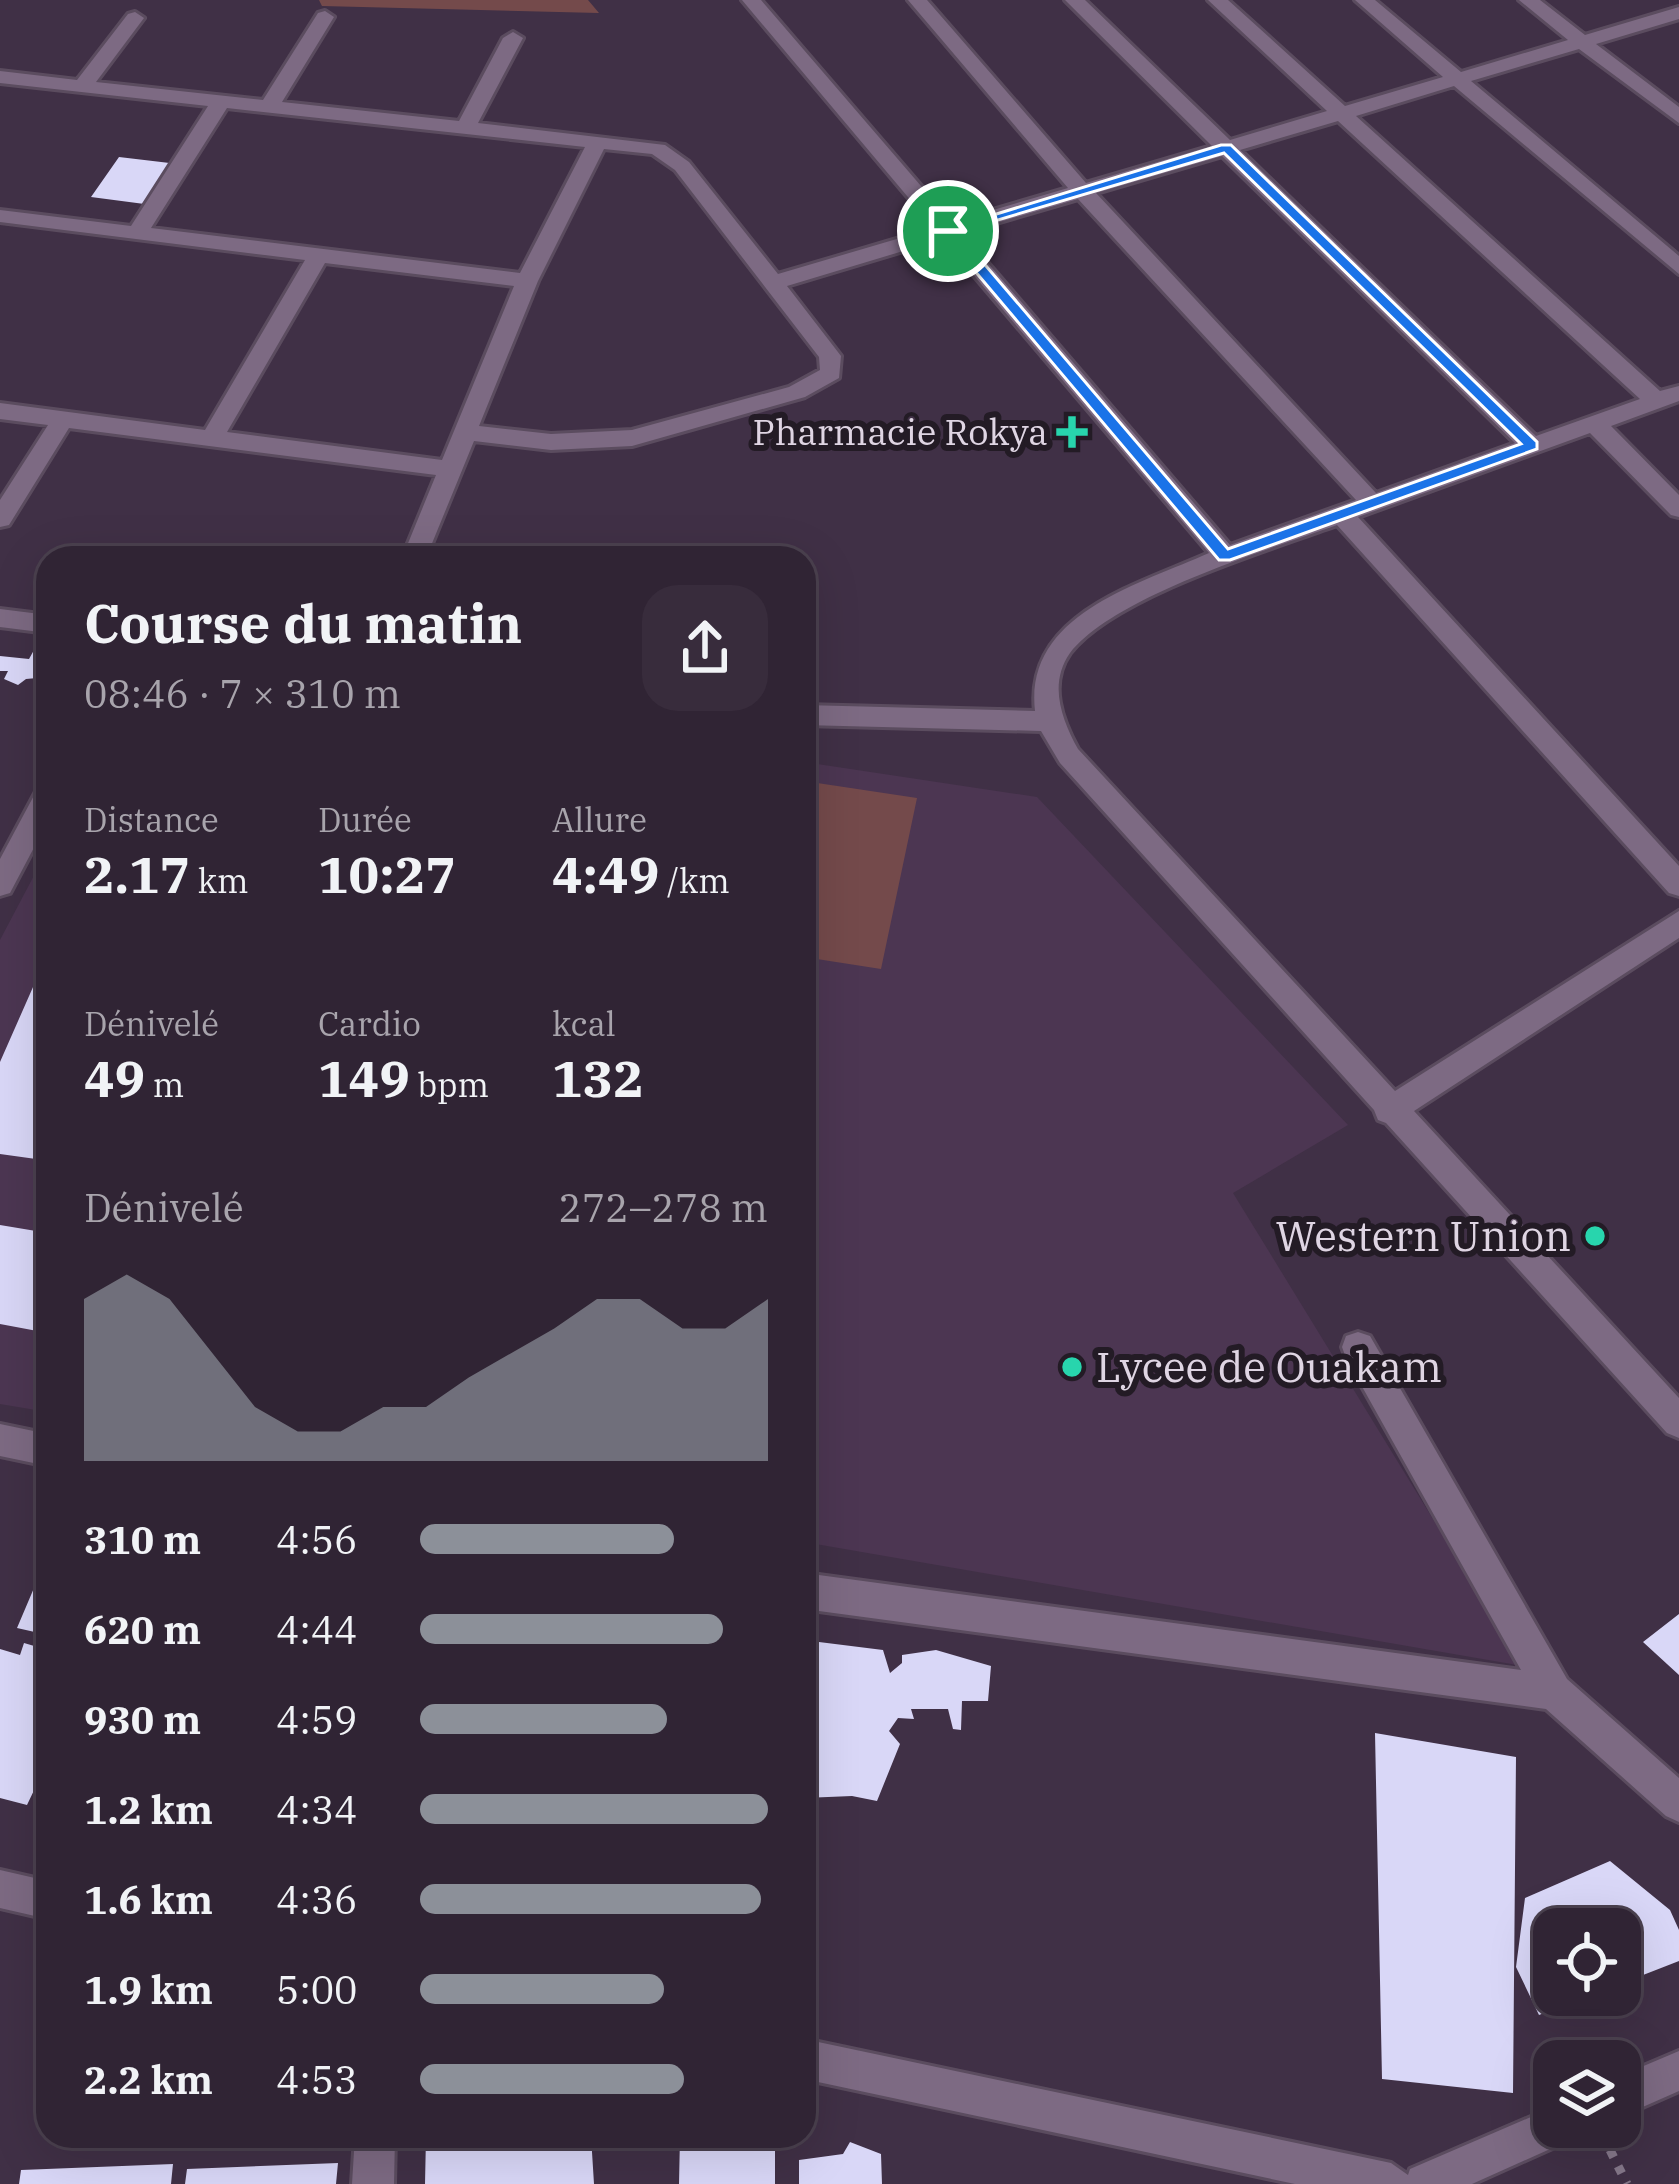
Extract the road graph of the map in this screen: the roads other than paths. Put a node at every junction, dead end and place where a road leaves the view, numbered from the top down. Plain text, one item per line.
1 (751, 0) edge
2 (916, 0) edge
3 (1074, 0) edge
4 (1217, 0) edge
5 (1364, 0) edge
6 (1528, 0) edge
7 (1671, 0) edge
8 (1679, 9) edge
9 (326, 17) dead end
10 (135, 18) dead end
11 (513, 38) dead end
12 (1582, 42) junction
13 (0, 77) edge
14 (1458, 79) junction
15 (82, 86) junction
16 (221, 100) junction
17 (269, 106) junction
18 (1341, 114) junction
19 (1679, 117) edge
20 (467, 126) junction
21 (598, 140) junction
22 (1226, 148) junction
23 (1082, 191) junction
24 (0, 216) edge
25 (948, 231) junction
26 (137, 233) junction
27 (318, 256) junction
28 (1679, 267) edge
29 (527, 281) junction
30 (776, 282) junction
31 (1668, 397) edge
32 (0, 411) edge
33 (63, 419) junction
34 (1595, 424) junction
35 (466, 432) junction
36 (212, 438) junction
37 (1532, 446) junction
38 (451, 469) junction
39 (1371, 502) junction
40 (1679, 509) edge
41 (1340, 513) junction
42 (0, 519) edge
43 (419, 546) edge
44 (1225, 556) junction
45 (0, 618) edge
46 (36, 622) edge
47 (816, 715) edge
48 (1049, 722) junction
49 (36, 817) edge
50 (3, 875) edge
51 (1679, 885) edge
52 (1678, 926) edge
53 (1389, 1111) junction
54 (1358, 1347) dead end
55 (1679, 1422) edge
56 (0, 1440) edge
57 (36, 1448) edge
58 (816, 1593) edge
59 (1554, 1693) junction
60 (1679, 1803) edge
61 (0, 1889) edge
62 (36, 1897) edge
63 (816, 2062) edge
64 (1679, 2071) edge
65 (1641, 2088) edge
66 (1533, 2136) edge
67 (374, 2148) edge
68 (373, 2184) edge
69 (1391, 2184) edge
70 (1425, 2184) edge

1 - 25 street
2 - 23 street
3 - 22 street
4 - 18 street
5 - 14 street
6 - 12 street
7 - 8 street
8 - 12 street
9 - 17 street
10 - 15 street
11 - 20 street
12 - 14 street
12 - 19 street
13 - 15 street
14 - 18 street
14 - 28 street
15 - 16 street
16 - 17 street
16 - 26 street
17 - 20 street
18 - 22 street
18 - 31 street
20 - 21 street
21 - 29 street
21 - 30 street
22 - 23 street
22 - 37 street
23 - 25 street
23 - 39 street
24 - 26 street
25 - 30 street
25 - 44 street
26 - 27 street
27 - 29 street
27 - 36 street
29 - 35 street
30 - 35 street
31 - 34 street
32 - 33 street
33 - 36 street
33 - 42 street
34 - 37 street
34 - 40 street
35 - 38 street
36 - 38 street
37 - 39 street
38 - 43 street
39 - 41 street
41 - 44 street
41 - 51 street
44 - 48 street
45 - 46 street
47 - 48 street
48 - 53 street
49 - 50 street
52 - 53 street
53 - 55 street
54 - 59 street
56 - 57 street
58 - 59 street
59 - 60 street
61 - 62 street
63 - 69 street
64 - 65 street
66 - 70 street
67 - 68 street

